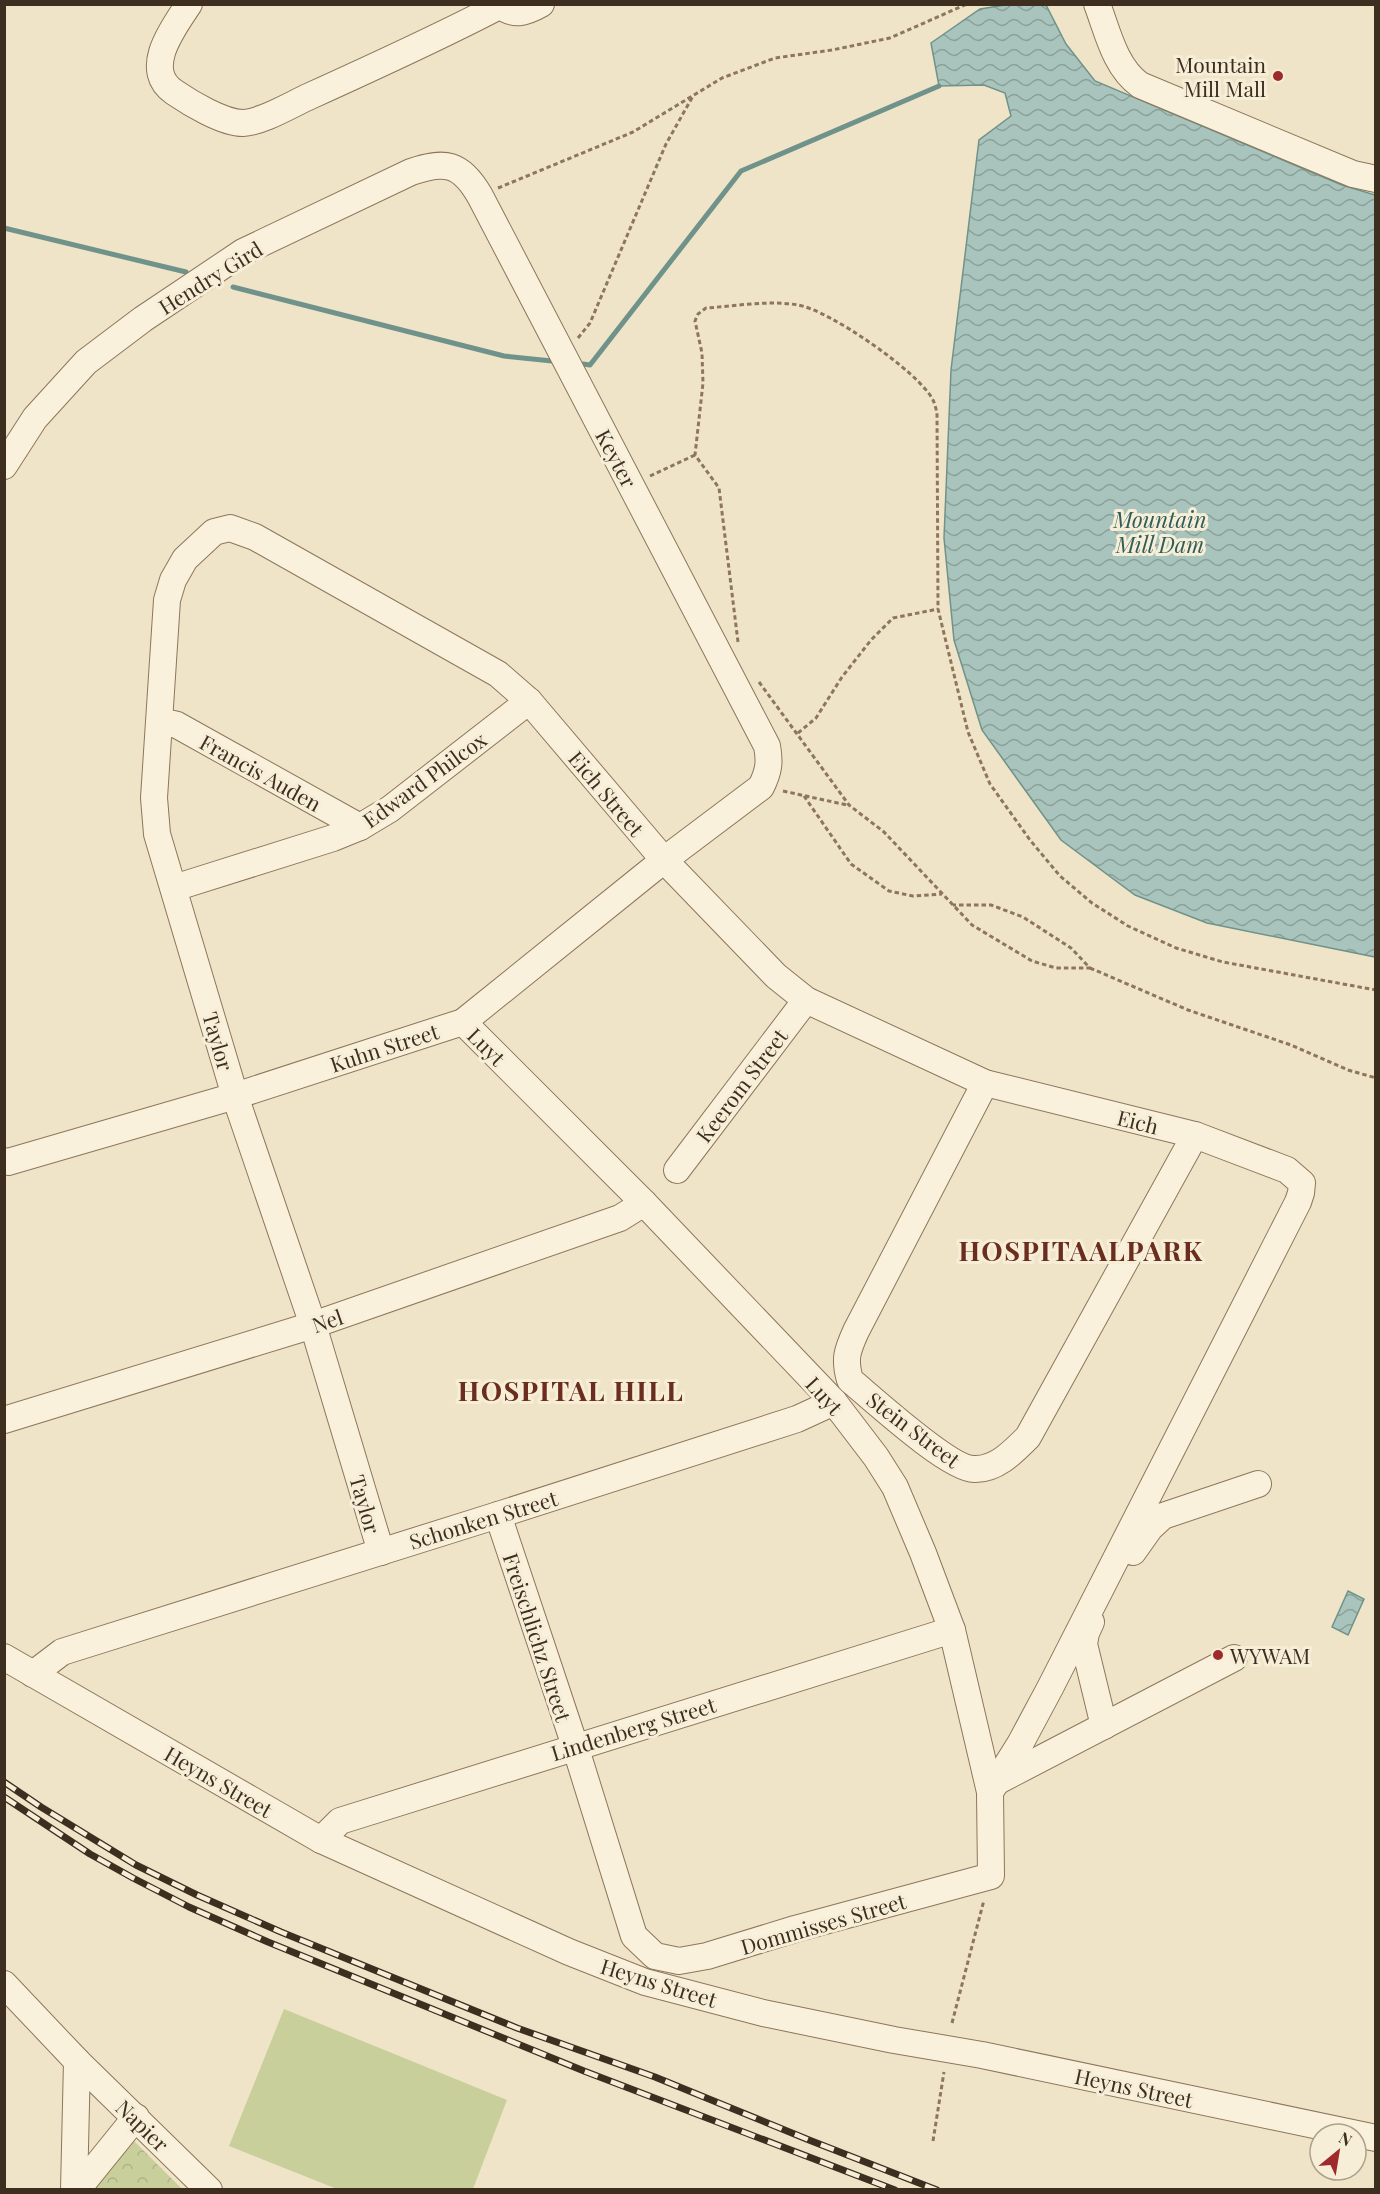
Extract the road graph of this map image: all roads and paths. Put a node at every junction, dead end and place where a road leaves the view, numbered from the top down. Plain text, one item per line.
1 (189, 4) edge
2 (541, 4) edge
3 (1097, 4) edge
4 (499, 5) edge
5 (964, 5) edge
6 (694, 95) junction
7 (464, 173) joint
8 (1376, 179) edge
9 (480, 196) junction
10 (564, 356) junction
11 (695, 455) junction
12 (4, 466) edge
13 (631, 485) junction
14 (214, 532) joint
15 (938, 609) junction
16 (739, 647) dead end
17 (758, 680) dead end
18 (529, 701) junction
19 (160, 721) junction
20 (798, 734) junction
21 (761, 787) junction
22 (804, 796) junction
23 (849, 805) junction
24 (360, 827) junction
25 (664, 860) junction
26 (174, 888) junction
27 (942, 894) junction
28 (953, 905) junction
29 (1090, 968) junction
30 (1376, 990) edge
31 (806, 1000) junction
32 (463, 1022) junction
33 (1376, 1078) edge
34 (985, 1083) junction
35 (235, 1095) junction
36 (1195, 1134) junction
37 (6, 1162) edge
38 (677, 1170) dead end
39 (644, 1203) junction
40 (314, 1325) junction
41 (834, 1402) junction
42 (4, 1420) edge
43 (1258, 1484) dead end
44 (498, 1515) junction
45 (381, 1552) junction
46 (952, 1630) junction
47 (4, 1657) edge
48 (1234, 1658) dead end
49 (33, 1674) junction
50 (1104, 1726) junction
51 (574, 1746) junction
52 (993, 1787) junction
53 (321, 1840) junction
54 (991, 1876) junction
55 (655, 1956) joint
56 (9, 1994) edge
57 (952, 2023) dead end
58 (77, 2061) junction
59 (944, 2072) dead end
60 (136, 2117) junction
61 (1376, 2138) edge
62 (933, 2141) dead end
63 (76, 2190) edge
64 (208, 2190) edge

1 - 4 street
2 - 4 street
3 - 8 street
5 - 6 path
6 - 9 path
6 - 10 path
7 - 9 street, Keyter
7 - 12 street, Hendry Gird
9 - 10 street, Keyter
10 - 13 street, Keyter
11 - 13 path
11 - 15 path
11 - 16 path
13 - 21 street, Keyter
14 - 18 street, Eich Street
14 - 19 street, Taylor
15 - 20 path
15 - 30 path
17 - 20 path
18 - 24 street, Edward Philcox
18 - 25 street, Eich Street
19 - 24 street, Francis Auden
19 - 26 street, Taylor
20 - 23 path
21 - 22 path
21 - 25 street, Kuhn Street
22 - 23 path
22 - 27 path
23 - 27 path
24 - 26 street, Edward Philcox
25 - 31 street, Eich Street
25 - 32 street, Kuhn Street
26 - 35 street, Taylor
27 - 28 path
28 - 29 path
28 - 29 path
29 - 33 path
31 - 34 street, Eich Street
31 - 38 street, Keerom Street
32 - 35 street, Kuhn Street
32 - 39 street, Luyt
34 - 36 street, Eich
34 - 36 street, Stein Street
35 - 37 street, Kuhn Street
35 - 40 street, Taylor
36 - 52 street, Eich
39 - 40 street, Nel
39 - 41 street, Luyt
40 - 42 street, Nel
40 - 45 street, Taylor
41 - 44 street, Schonken Street
41 - 46 street, Luyt
43 - 50 street
44 - 45 street, Schonken Street
44 - 51 street, Freischlichz Street
45 - 49 street, Schonken Street
46 - 51 street, Lindenberg Street
46 - 52 street, Luyt
47 - 49 street, Heyns Street
48 - 50 street
49 - 53 street, Heyns Street
50 - 52 street
51 - 53 street, Lindenberg Street
51 - 55 street, Freischlichz Street
52 - 54 street, Luyt
53 - 61 street, Heyns Street
54 - 55 street, Dommisses Street
54 - 57 path
56 - 58 street, Napier
58 - 60 street, Napier
58 - 63 street
59 - 62 path
60 - 63 street
60 - 64 street, Napier

